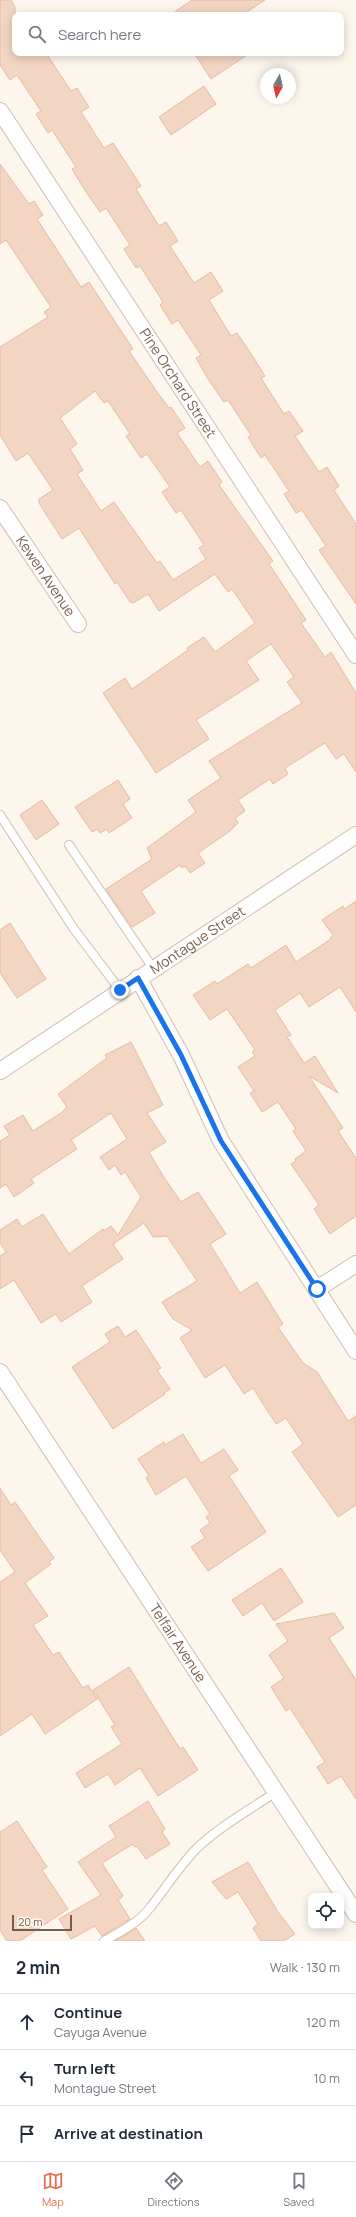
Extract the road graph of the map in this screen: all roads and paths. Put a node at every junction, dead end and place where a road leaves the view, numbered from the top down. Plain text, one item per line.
1 (0, 111) edge
2 (0, 508) edge
3 (78, 624) dead end
4 (356, 655) edge
5 (0, 815) edge
6 (356, 835) edge
7 (69, 845) dead end
8 (153, 968) junction
9 (138, 978) junction
10 (120, 990) junction
11 (0, 1071) edge
12 (356, 1264) edge
13 (317, 1289) junction
14 (356, 1351) edge
15 (0, 1372) edge
16 (276, 1792) junction
17 (356, 1914) edge
18 (104, 1941) edge

1 - 4 street, Pine Orchard Street
2 - 3 street, Kewen Avenue
5 - 10 lane
6 - 8 street, Montague Street
7 - 8 lane
8 - 9 street, Montague Street
9 - 10 street, Montague Street
9 - 13 street
10 - 11 street, Montague Street
12 - 13 street
13 - 14 street
15 - 16 street, Telfair Avenue
16 - 17 street, Telfair Avenue
16 - 18 lane

